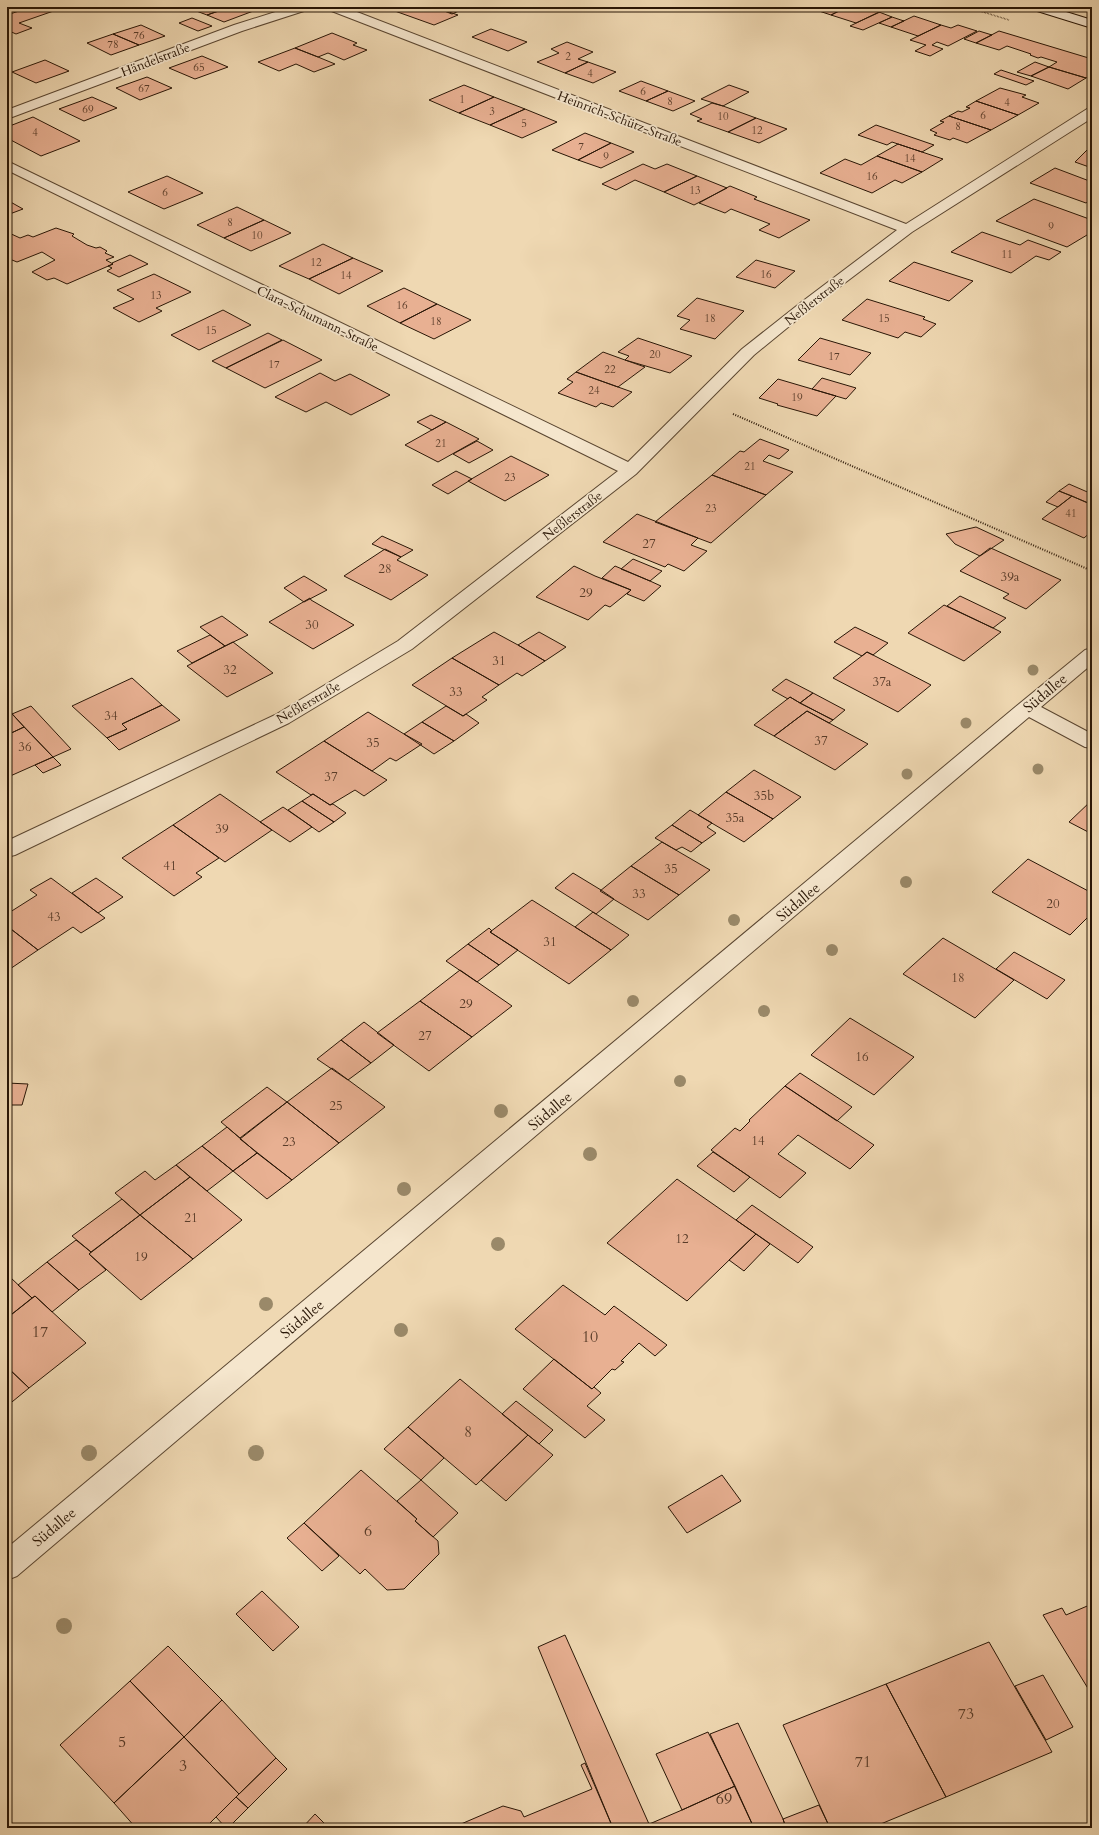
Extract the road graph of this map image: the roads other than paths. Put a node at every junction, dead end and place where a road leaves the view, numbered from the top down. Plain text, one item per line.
1 (303, 7) edge
2 (333, 7) edge
3 (1038, 7) edge
4 (1092, 24) edge
5 (1092, 112) edge
6 (7, 115) edge
7 (7, 166) edge
8 (907, 229) junction
9 (630, 470) junction
10 (1092, 654) edge
11 (1026, 708) junction
12 (1092, 742) edge
13 (7, 850) edge
14 (7, 1566) edge

1 - 6 street, Händelstraße
2 - 8 street, Heinrich-Schütz-Straße
3 - 4 street
5 - 8 street, Neßlerstraße
7 - 9 street, Clara-Schumann-Straße
8 - 9 street, Neßlerstraße
9 - 13 street, Neßlerstraße
10 - 11 street, Südallee
11 - 12 street
11 - 14 street, Südallee

